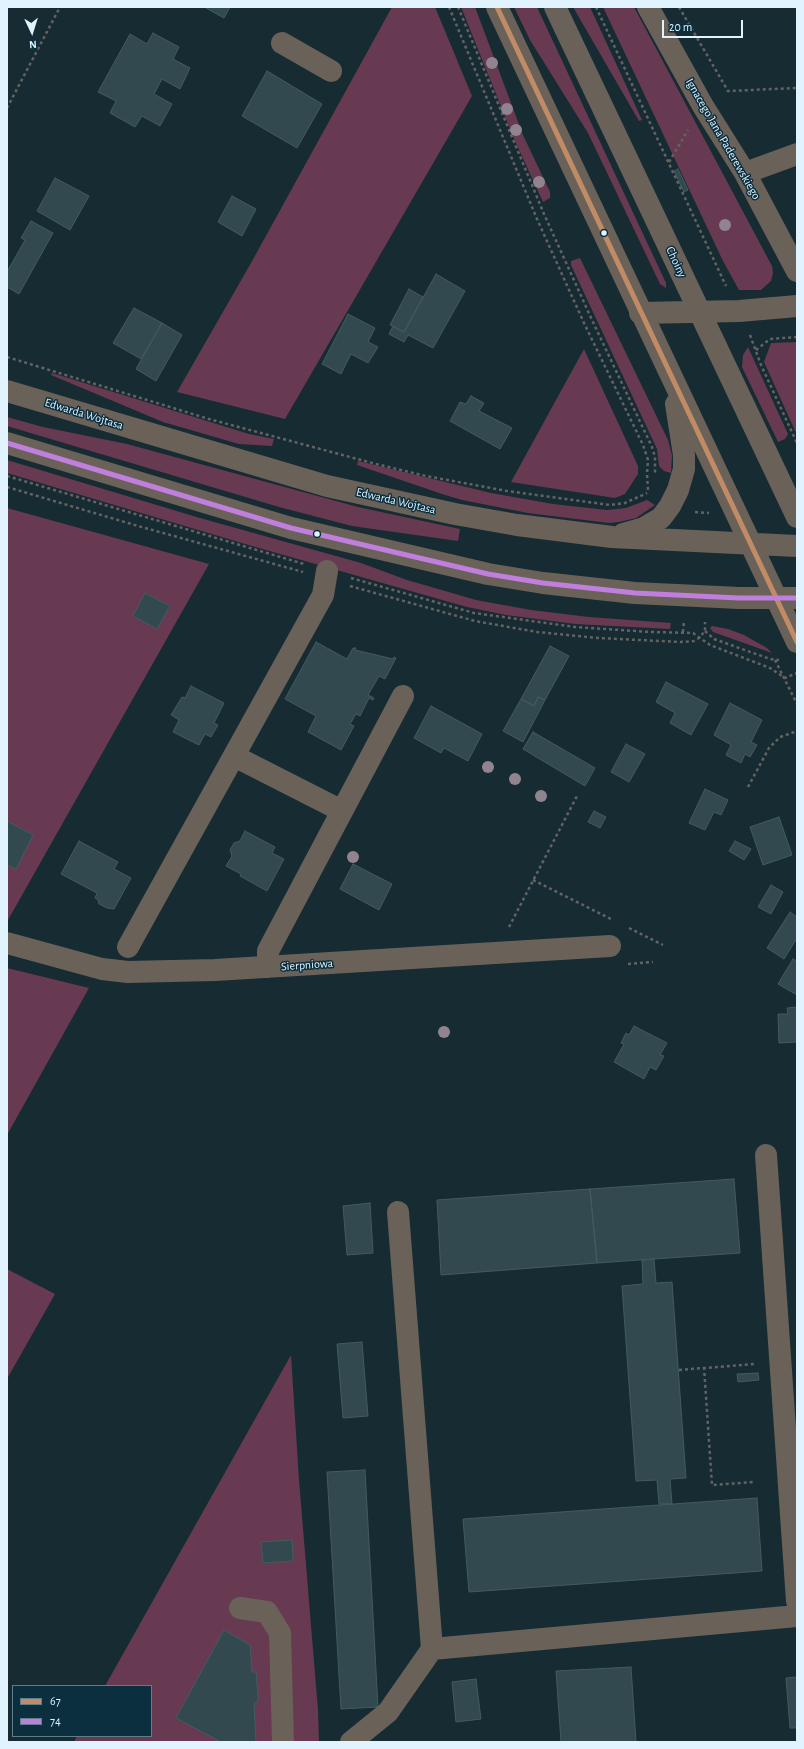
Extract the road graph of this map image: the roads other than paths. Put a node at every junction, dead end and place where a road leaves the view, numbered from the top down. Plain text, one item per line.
1 (497, 7) edge
2 (555, 7) edge
3 (648, 7) edge
4 (282, 43) dead end
5 (331, 71) dead end
6 (797, 154) edge
7 (745, 173) junction
8 (797, 271) edge
9 (797, 306) edge
10 (700, 312) junction
11 (640, 313) junction
12 (671, 378) junction
13 (7, 391) edge
14 (7, 443) edge
15 (779, 477) junction
16 (797, 490) edge
17 (797, 517) edge
18 (612, 537) junction
19 (751, 545) junction
20 (797, 546) edge
21 (326, 575) road end
22 (787, 599) edge
23 (791, 650) edge
24 (403, 696) dead end
25 (234, 756) junction
26 (342, 811) junction
27 (7, 943) edge
28 (610, 946) dead end
29 (128, 947) dead end
30 (268, 967) junction
31 (766, 1155) dead end
32 (398, 1212) dead end
33 (797, 1601) edge
34 (240, 1608) dead end
35 (797, 1616) edge
36 (432, 1649) junction
37 (283, 1742) edge
38 (351, 1742) edge

1 - 11 street
2 - 10 street, Choiny
3 - 7 street, Ignacego Jana Paderewskiego
4 - 5 street
6 - 7 street
7 - 8 street, Ignacego Jana Paderewskiego
9 - 10 street
10 - 11 street
10 - 15 street, Choiny
11 - 12 street
12 - 18 street
12 - 19 street
13 - 18 street, Edwarda Wojtasa
14 - 22 street
15 - 16 street
15 - 17 street, Choiny
18 - 19 street, Edwarda Wojtasa
19 - 20 street, Edwarda Wojtasa
19 - 22 street
21 - 25 street
22 - 23 street
24 - 26 street
25 - 26 street
25 - 29 street
26 - 30 street
27 - 30 street, Sierpniowa
28 - 30 street, Sierpniowa
31 - 33 street
32 - 36 street
34 - 37 street
35 - 36 street
36 - 38 street

